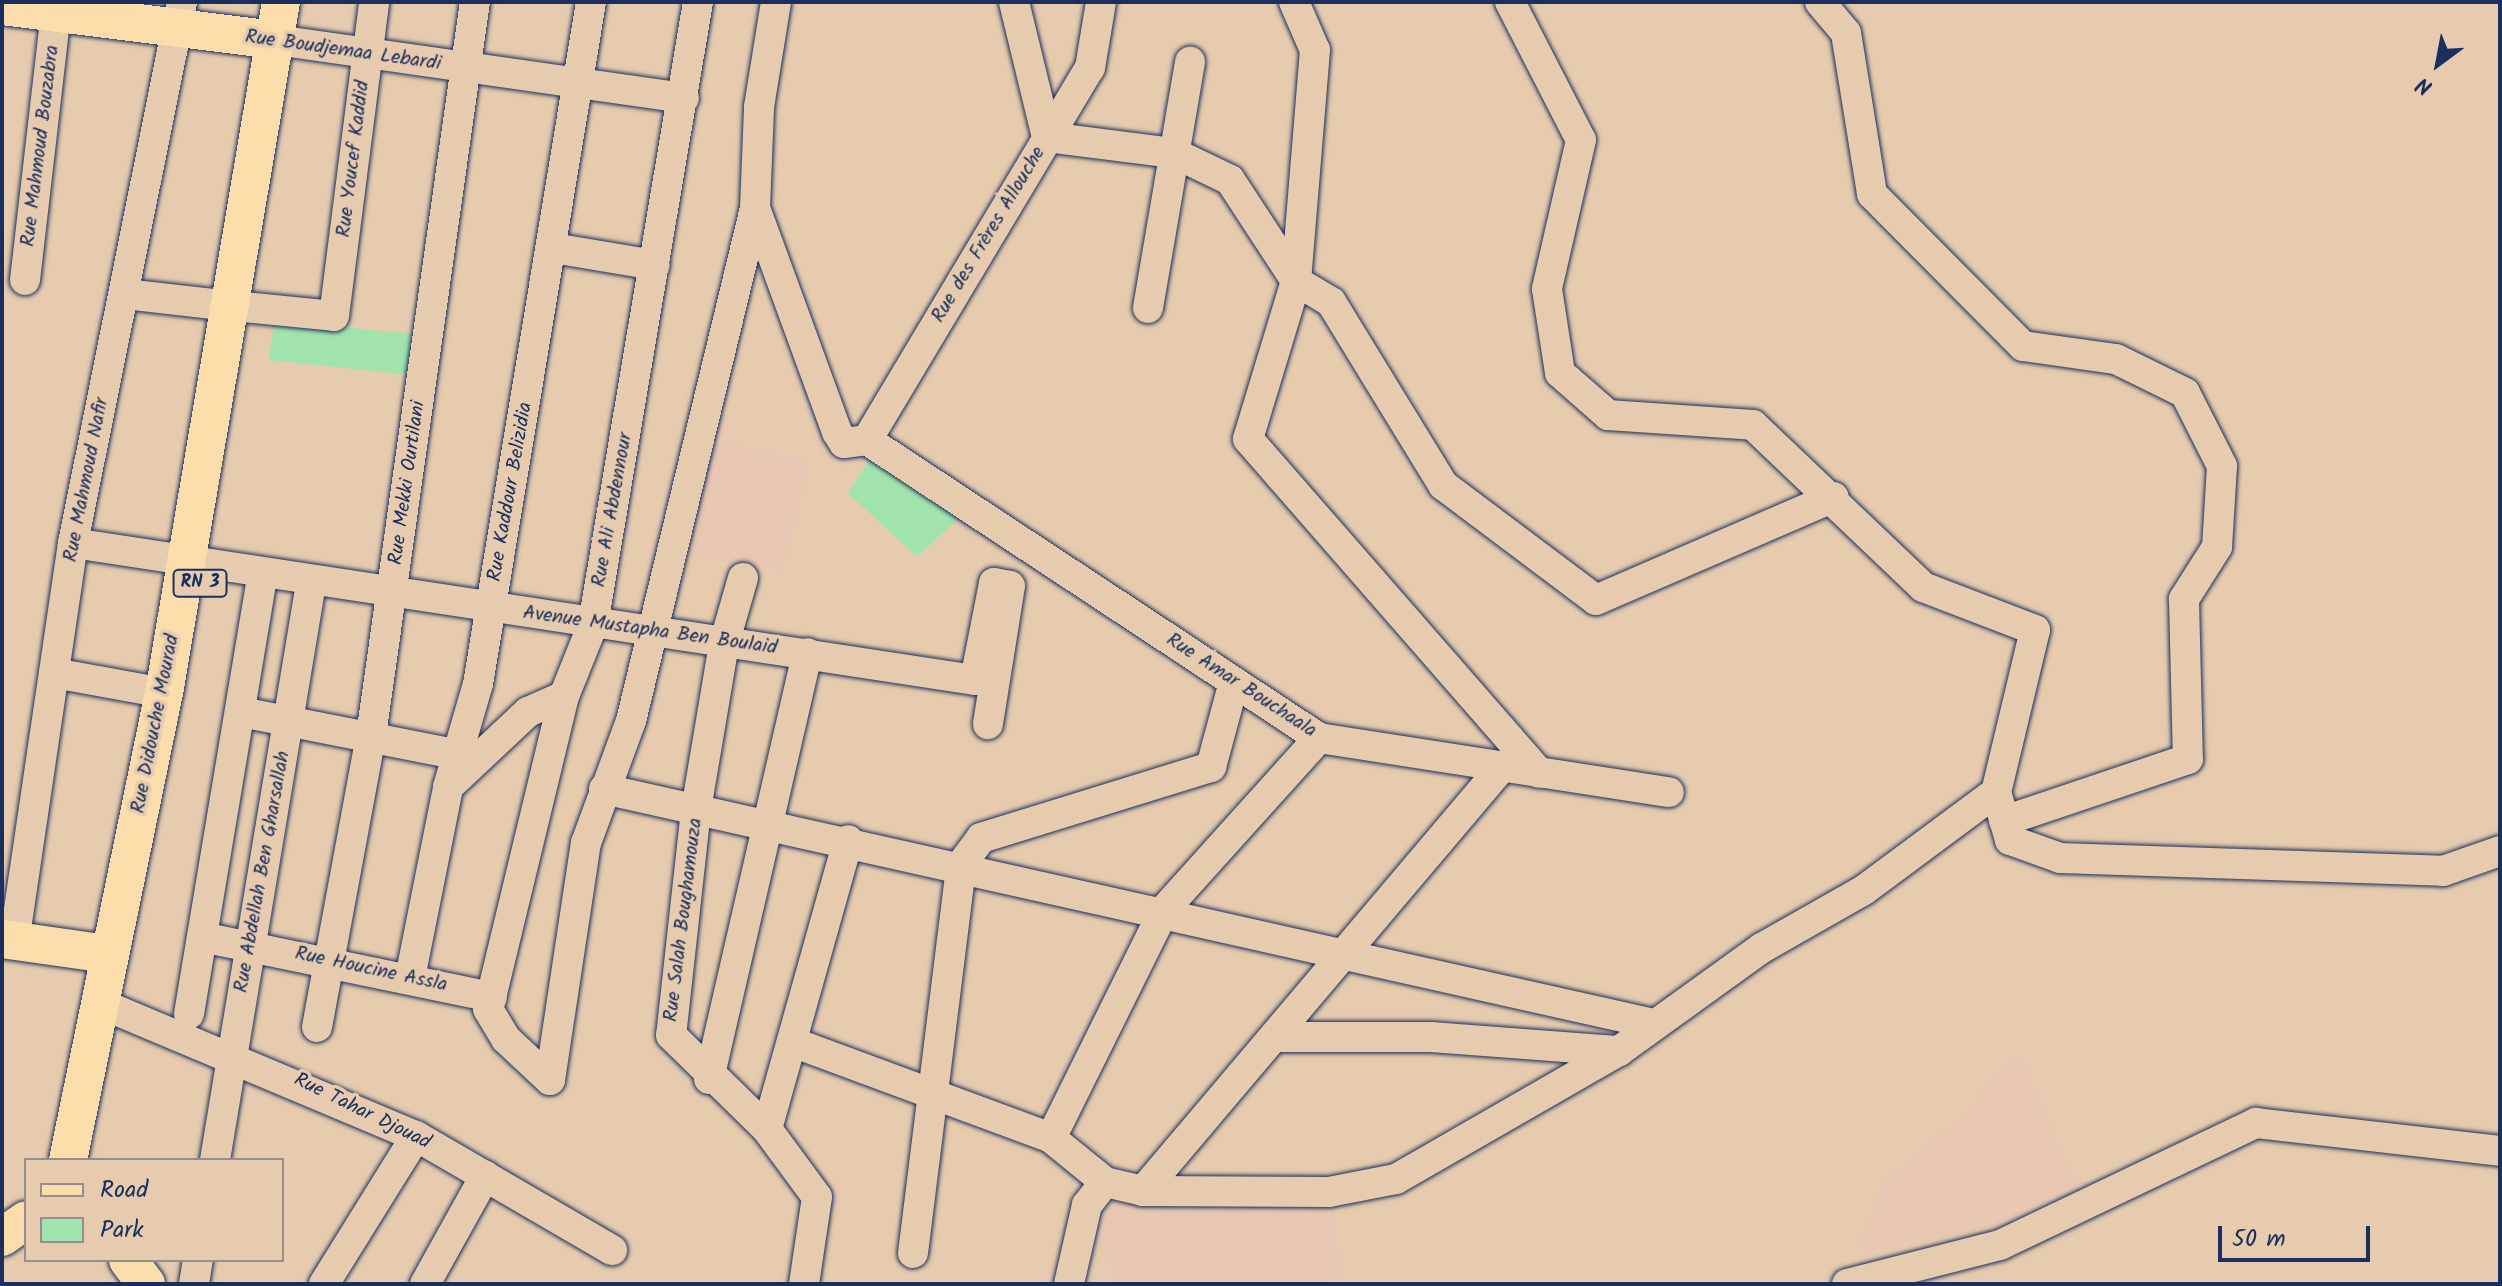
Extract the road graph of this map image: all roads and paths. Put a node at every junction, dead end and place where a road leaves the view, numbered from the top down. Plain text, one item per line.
1 (281, 2) edge
2 (292, 2) edge
3 (374, 2) edge
4 (475, 2) edge
5 (591, 2) edge
6 (698, 2) edge
7 (776, 2) edge
8 (1014, 2) edge
9 (1101, 2) edge
10 (1294, 2) edge
11 (1510, 2) edge
12 (1820, 2) edge
13 (2, 6) edge
14 (56, 12) junction
15 (180, 15) edge
16 (281, 41) junction
17 (367, 53) junction
18 (1190, 62) dead end
19 (465, 69) junction
20 (581, 84) junction
21 (684, 98) junction
22 (1047, 137) junction
23 (1174, 153) junction
24 (755, 208) junction
25 (553, 248) junction
26 (655, 265) junction
27 (25, 280) dead end
28 (1296, 281) junction
29 (125, 294) junction
30 (237, 306) junction
31 (1148, 308) dead end
32 (855, 441) junction
33 (1834, 497) junction
34 (73, 543) junction
35 (194, 566) junction
36 (262, 576) junction
37 (743, 578) dead end
38 (311, 583) junction
39 (392, 595) junction
40 (491, 609) junction
41 (593, 624) junction
42 (653, 633) junction
43 (724, 644) junction
44 (807, 653) junction
45 (54, 673) junction
46 (1234, 682) junction
47 (164, 693) junction
48 (564, 696) junction
49 (241, 712) junction
50 (289, 721) junction
51 (988, 724) dead end
52 (371, 736) junction
53 (1319, 738) junction
54 (456, 754) junction
55 (1501, 768) junction
56 (1539, 773) junction
57 (448, 787) junction
58 (604, 789) junction
59 (1669, 792) dead end
60 (1996, 792) junction
61 (696, 810) junction
62 (2004, 821) junction
63 (763, 823) junction
64 (848, 840) junction
65 (2500, 851) edge
66 (961, 865) junction
67 (1164, 910) junction
68 (202, 937) junction
69 (9, 938) edge
70 (250, 945) junction
71 (1350, 951) junction
72 (108, 954) junction
73 (329, 961) junction
74 (410, 978) junction
75 (490, 1003) junction
76 (109, 1005) junction
77 (189, 1014) dead end
78 (1654, 1024) junction
79 (317, 1027) dead end
80 (1275, 1037) junction
81 (792, 1042) junction
82 (1619, 1051) junction
83 (232, 1053) junction
84 (709, 1079) junction
85 (933, 1091) junction
86 (767, 1129) junction
87 (416, 1136) junction
88 (1051, 1138) junction
89 (2500, 1151) edge
90 (69, 1158) edge
91 (91, 1158) edge
92 (215, 1158) edge
93 (485, 1176) junction
94 (1105, 1182) junction
95 (1143, 1191) junction
96 (24, 1221) edge
97 (2, 1237) edge
98 (24, 1248) edge
99 (813, 1248) junction
100 (612, 1250) dead end
101 (913, 1253) dead end
102 (130, 1262) edge
103 (198, 1262) edge
104 (2, 1263) edge
105 (146, 1284) edge
106 (194, 1284) edge
107 (324, 1284) edge
108 (425, 1284) edge
109 (804, 1284) edge
110 (825, 1284) edge
111 (1069, 1284) edge
112 (1847, 1284) edge

1 - 16 main road, Rue Didouche Mourad / RN 3
2 - 16 main road, Rue Didouche Mourad / RN 3
3 - 17 street, Rue Youcef Kaddid
4 - 19 street, Rue Mekki Ourtilani
5 - 20 street, Rue Kaddour Belizidia
6 - 21 street, Rue Ali Abdennour
7 - 24 street
8 - 22 street
9 - 22 street, Rue des Frères Allouche
10 - 28 street
11 - 33 street
12 - 62 street
13 - 14 main road, Rue Boudjemaa Lebardi
14 - 15 main road, Rue Boudjemaa Lebardi
14 - 27 street, Rue Mahmoud Bouzabra
15 - 16 main road, Rue Boudjemaa Lebardi
15 - 29 street, Rue Mahmoud Nafir
16 - 17 street, Rue Boudjemaa Lebardi
16 - 30 main road, Rue Didouche Mourad / RN 3
17 - 19 street, Rue Boudjemaa Lebardi
17 - 30 street, Rue Youcef Kaddid
18 - 23 street
19 - 20 street, Rue Boudjemaa Lebardi
19 - 39 street, Rue Mekki Ourtilani
20 - 21 street, Rue Boudjemaa Lebardi
20 - 25 street, Rue Kaddour Belizidia
21 - 26 street, Rue Ali Abdennour
22 - 23 street
22 - 32 street, Rue des Frères Allouche
23 - 28 street
23 - 31 street
24 - 32 street
24 - 42 street
25 - 26 street
25 - 40 street, Rue Kaddour Belizidia
26 - 41 street, Rue Ali Abdennour
28 - 33 street
28 - 56 street
29 - 30 street
29 - 34 street, Rue Mahmoud Nafir
30 - 35 main road, Rue Didouche Mourad / RN 3
32 - 46 street, Rue Amar Bouchaala
33 - 60 street
34 - 35 street, Avenue Mustapha Ben Boulaid
34 - 45 street, Rue Mahmoud Nafir
35 - 36 street, Avenue Mustapha Ben Boulaid
35 - 47 main road, Rue Didouche Mourad / RN 3
35 - 76 main road, Rue Didouche Mourad / RN 3
36 - 38 street, Avenue Mustapha Ben Boulaid
36 - 49 street
37 - 43 street, Rue Salah Boughamouza
38 - 39 street, Avenue Mustapha Ben Boulaid
38 - 50 street, Rue Abdellah Ben Gharsallah
39 - 40 street, Avenue Mustapha Ben Boulaid
39 - 52 street, Rue Mekki Ourtilani
40 - 41 street, Avenue Mustapha Ben Boulaid
40 - 54 street, Rue Kaddour Belizidia
41 - 42 street, Avenue Mustapha Ben Boulaid
41 - 48 street, Rue Ali Abdennour
42 - 43 street, Avenue Mustapha Ben Boulaid
42 - 58 street
43 - 44 street, Avenue Mustapha Ben Boulaid
43 - 61 street, Rue Salah Boughamouza
44 - 51 street, Avenue Mustapha Ben Boulaid
44 - 63 street
45 - 47 street
45 - 69 street, Rue Mahmoud Nafir
46 - 53 street, Rue Amar Bouchaala
46 - 66 street
47 - 72 main road, Rue Didouche Mourad / RN 3
48 - 57 street
48 - 75 street, Rue Ali Abdennour
49 - 50 street
49 - 68 street
50 - 52 street
50 - 70 street, Rue Abdellah Ben Gharsallah
52 - 54 street
52 - 73 street, Rue Mekki Ourtilani
53 - 55 street, Rue Amar Bouchaala
53 - 67 street
54 - 57 street, Rue Kaddour Belizidia
55 - 56 street, Rue Amar Bouchaala
55 - 71 street
56 - 59 street, Rue Amar Bouchaala
57 - 74 street, Rue Kaddour Belizidia
58 - 61 street
58 - 75 street
60 - 62 street
60 - 78 street
61 - 63 street
61 - 84 street, Rue Salah Boughamouza
62 - 65 street
63 - 64 street
63 - 84 street
64 - 66 street
64 - 81 street
66 - 67 street
66 - 85 street
67 - 71 street
67 - 88 street
68 - 70 street, Rue Houcine Assla
68 - 77 street
69 - 72 main road
70 - 73 street, Rue Houcine Assla
70 - 83 street, Rue Abdellah Ben Gharsallah
71 - 78 street
71 - 80 street
72 - 76 main road, Rue Didouche Mourad / RN 3
73 - 74 street, Rue Houcine Assla
73 - 79 street, Rue Mekki Ourtilani
74 - 75 street, Rue Houcine Assla
76 - 83 street, Rue Tahar Djouad
76 - 90 main road, Rue Didouche Mourad / RN 3
76 - 91 main road, Rue Didouche Mourad / RN 3
78 - 82 street
80 - 82 street
80 - 95 street
81 - 85 street
81 - 86 street
82 - 95 street
83 - 87 street, Rue Tahar Djouad
83 - 92 street, Rue Abdellah Ben Gharsallah
84 - 86 street, Rue Salah Boughamouza
85 - 88 street
85 - 101 street
86 - 99 street, Rue Salah Boughamouza
87 - 93 street, Rue Tahar Djouad
87 - 107 street
88 - 94 street
89 - 112 street
93 - 100 street, Rue Tahar Djouad
93 - 108 street
94 - 95 street
94 - 111 street
96 - 97 main road
98 - 104 main road
99 - 109 street, Rue Salah Boughamouza
99 - 110 street
102 - 105 main road
103 - 106 street

